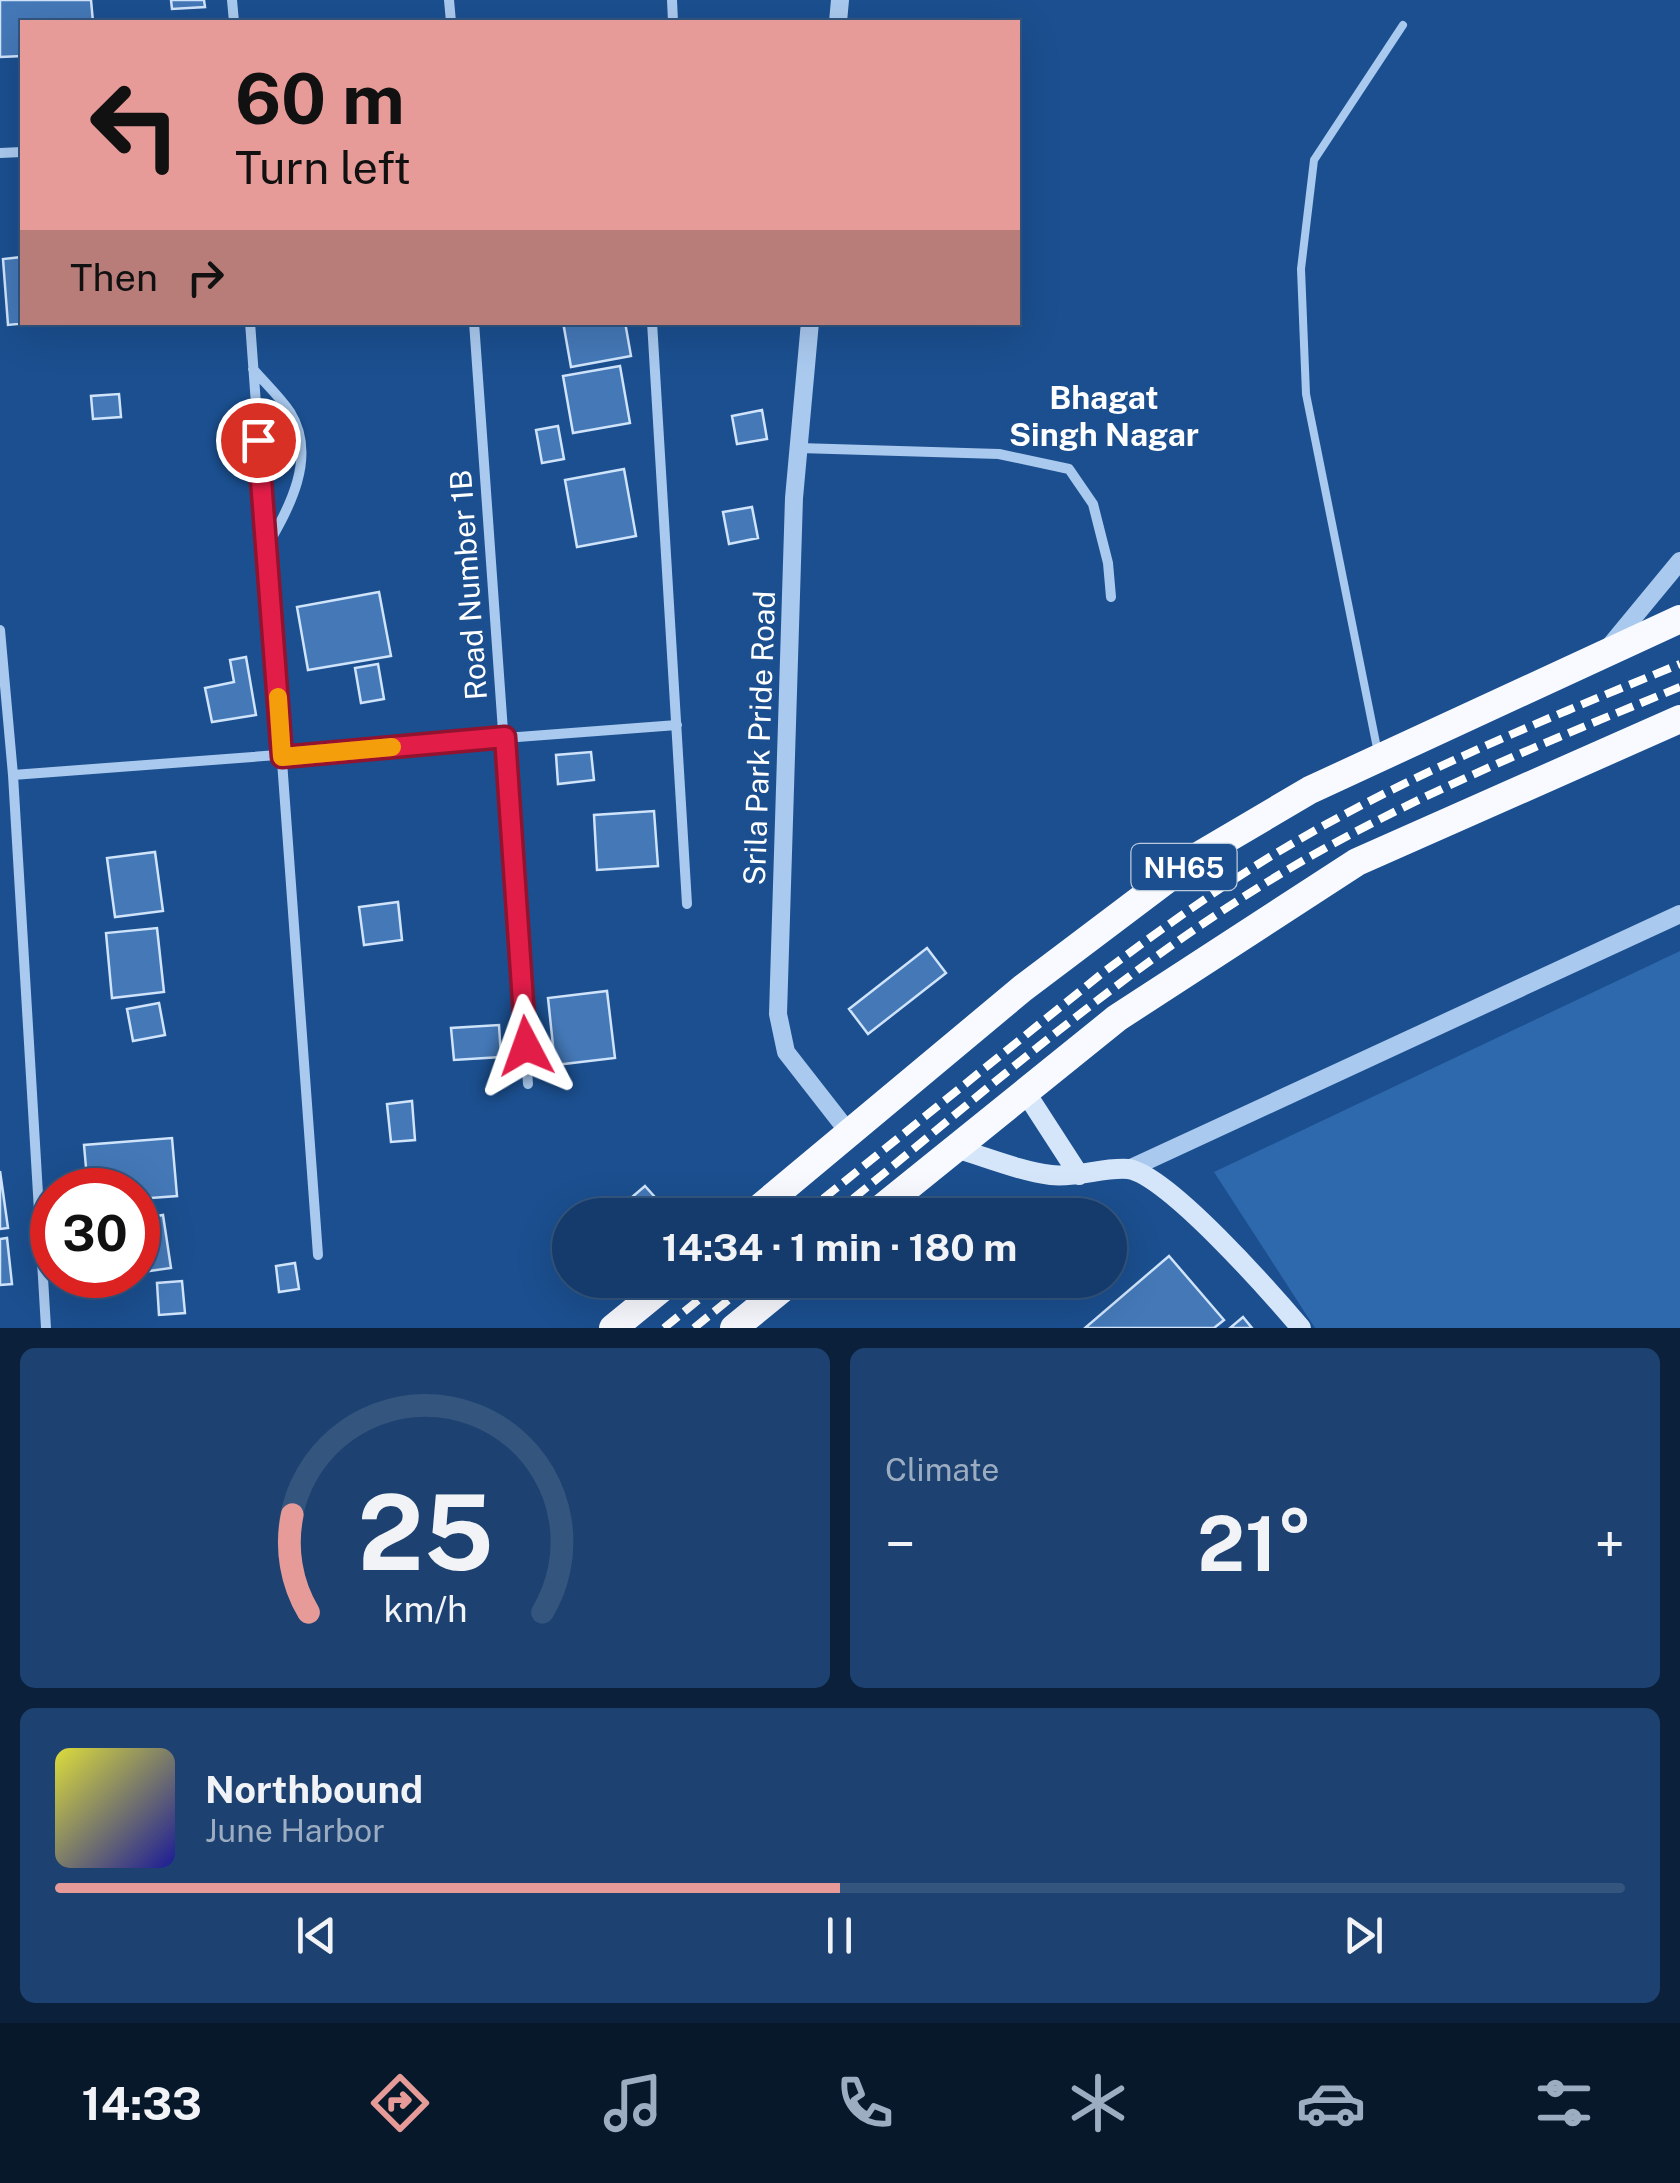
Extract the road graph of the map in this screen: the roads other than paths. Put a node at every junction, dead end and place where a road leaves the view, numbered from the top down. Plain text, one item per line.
1 (1403, 25) dead end
2 (250, 325) edge
3 (474, 325) edge
4 (652, 325) edge
5 (810, 325) edge
6 (252, 368) junction
7 (799, 448) junction
8 (266, 548) junction
9 (1680, 561) edge
10 (1111, 596) dead end
11 (1680, 619) edge
12 (0, 630) edge
13 (1605, 651) junction
14 (1680, 719) edge
15 (677, 725) junction
16 (505, 737) junction
17 (282, 757) junction
18 (1379, 758) junction
19 (14, 775) junction
20 (686, 904) dead end
21 (1680, 914) edge
22 (528, 1084) dead end
23 (1026, 1092) junction
24 (850, 1134) junction
25 (955, 1148) junction
26 (1128, 1169) junction
27 (1079, 1176) junction
28 (772, 1198) edge
29 (894, 1198) edge
30 (318, 1254) dead end
31 (650, 1298) edge
32 (771, 1298) edge
33 (46, 1328) edge
34 (613, 1328) edge
35 (734, 1328) edge
36 (1301, 1328) edge

1 - 18 lane
2 - 6 street
3 - 16 street, Road Number 1B
4 - 15 street
5 - 7 street, Srila Park Pride Road
6 - 8 street
6 - 8 street
7 - 10 street
7 - 24 street, Srila Park Pride Road
8 - 17 street
9 - 13 street
11 - 13 highway, NH65
12 - 19 street
13 - 18 highway, NH65
14 - 23 highway, NH65
15 - 16 street
15 - 20 street
16 - 17 street
16 - 22 street, Road Number 1B
17 - 19 street
17 - 30 street
18 - 24 highway, NH65
19 - 33 street
21 - 26 street
23 - 25 highway, NH65
23 - 27 main road
24 - 28 highway, NH65
25 - 27 main road
25 - 29 highway, NH65
26 - 27 main road
26 - 36 main road
31 - 34 highway
32 - 35 highway

